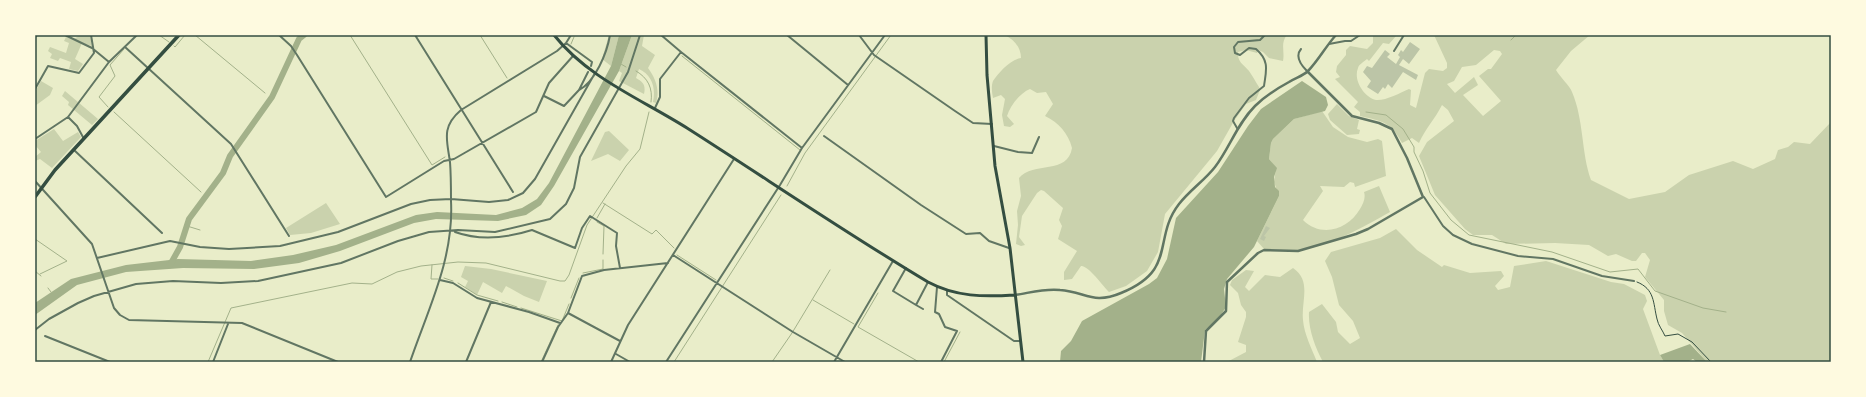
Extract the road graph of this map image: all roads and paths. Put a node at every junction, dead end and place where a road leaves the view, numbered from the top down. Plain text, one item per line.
1 (66, 35) edge
2 (92, 35) edge
3 (137, 35) edge
4 (179, 35) edge
5 (279, 35) edge
6 (415, 35) edge
7 (554, 35) edge
8 (571, 35) edge
9 (610, 35) edge
10 (640, 35) edge
11 (661, 35) edge
12 (787, 35) edge
13 (859, 35) edge
14 (885, 35) edge
15 (986, 35) edge
16 (1265, 35) edge
17 (1336, 35) edge
18 (1360, 35) edge
19 (1404, 35) edge
20 (566, 44) junction
21 (1328, 44) junction
22 (125, 47) junction
23 (563, 47) junction
24 (1301, 49) dead end
25 (94, 50) junction
26 (1394, 51) dead end
27 (680, 52) junction
28 (873, 53) junction
29 (573, 56) junction
30 (109, 62) junction
31 (591, 66) dead end
32 (149, 69) junction
33 (1308, 71) junction
34 (588, 72) dead end
35 (596, 74) junction
36 (848, 85) junction
37 (619, 87) junction
38 (35, 89) edge
39 (578, 90) junction
40 (543, 95) junction
41 (655, 108) junction
42 (462, 110) junction
43 (68, 117) junction
44 (992, 124) junction
45 (1237, 128) junction
46 (824, 136) dead end
47 (1039, 137) dead end
48 (35, 139) edge
49 (84, 139) junction
50 (482, 142) junction
51 (994, 146) junction
52 (802, 148) junction
53 (74, 150) junction
54 (734, 159) junction
55 (449, 160) junction
56 (35, 182) edge
57 (778, 187) junction
58 (41, 188) junction
59 (513, 192) dead end
60 (35, 197) edge
61 (1423, 197) junction
62 (451, 200) junction
63 (452, 231) junction
64 (162, 233) dead end
65 (289, 236) dead end
66 (1010, 248) junction
67 (673, 255) junction
68 (98, 259) junction
69 (894, 260) junction
70 (668, 263) junction
71 (620, 268) junction
72 (906, 268) junction
73 (440, 280) junction
74 (1634, 281) joint
75 (928, 282) junction
76 (717, 284) junction
77 (938, 287) junction
78 (108, 291) junction
79 (947, 291) junction
80 (1014, 295) junction
81 (491, 302) junction
82 (916, 305) junction
83 (923, 309) dead end
84 (568, 313) junction
85 (228, 324) junction
86 (560, 324) junction
87 (35, 330) edge
88 (45, 336) dead end
89 (620, 341) junction
90 (1020, 341) junction
91 (615, 354) junction
92 (837, 357) junction
93 (110, 362) edge
94 (213, 362) edge
95 (338, 362) edge
96 (410, 362) edge
97 (466, 362) edge
98 (542, 362) edge
99 (612, 362) edge
100 (630, 362) edge
101 (666, 362) edge
102 (834, 362) edge
103 (845, 362) edge
104 (941, 362) edge
105 (1023, 362) edge
106 (1204, 362) edge
107 (1711, 362) edge

1 - 25 street
2 - 25 street
3 - 22 street
4 - 32 highway
5 - 55 street
6 - 42 street
7 - 23 main road
8 - 20 street
9 - 35 street
10 - 37 street
11 - 27 street
12 - 36 street
13 - 28 street
14 - 28 street
15 - 44 main road
16 - 45 street
17 - 21 street
18 - 21 street
19 - 26 street
20 - 23 street
20 - 31 street
21 - 33 street
22 - 30 street
22 - 32 street
23 - 29 main road
23 - 42 street
24 - 33 street
25 - 30 street
25 - 38 street
27 - 41 street
27 - 52 street
28 - 36 street
28 - 44 street
29 - 35 main road
29 - 40 street
30 - 43 street
32 - 49 highway
32 - 65 street
33 - 45 street
33 - 61 street
34 - 39 street
35 - 37 main road
35 - 39 street
35 - 62 street
36 - 52 street
37 - 41 main road
37 - 63 street
39 - 40 street
40 - 50 street
41 - 54 main road
42 - 50 street
42 - 55 street
43 - 48 street
43 - 49 street
44 - 51 main road
45 - 80 street
46 - 66 street
47 - 51 street
49 - 53 highway
50 - 55 street
50 - 59 street
51 - 66 main road
52 - 57 street
53 - 58 highway
53 - 64 street
54 - 57 main road
54 - 67 street
55 - 62 street
56 - 58 street
57 - 69 main road
57 - 76 street
58 - 60 highway
58 - 68 street
61 - 74 street
61 - 106 street
62 - 63 street
62 - 68 street
63 - 71 street
63 - 73 street
63 - 78 street
66 - 80 main road
67 - 70 street
67 - 76 street
68 - 78 street
69 - 72 main road
69 - 92 street
70 - 71 street
70 - 89 street
71 - 84 street
72 - 75 main road
72 - 82 street
73 - 81 street
73 - 96 street
74 - 107 path
75 - 77 main road
75 - 82 street
76 - 92 street
76 - 101 street
77 - 79 main road
77 - 104 street
78 - 85 street
78 - 87 street
79 - 80 main road
79 - 90 street
80 - 90 main road
81 - 86 street
81 - 97 street
82 - 83 street
84 - 86 street
84 - 89 street
85 - 94 street
85 - 95 street
86 - 98 street
88 - 93 street
89 - 91 street
90 - 105 main road
91 - 99 street
91 - 100 street
92 - 102 street
92 - 103 street

